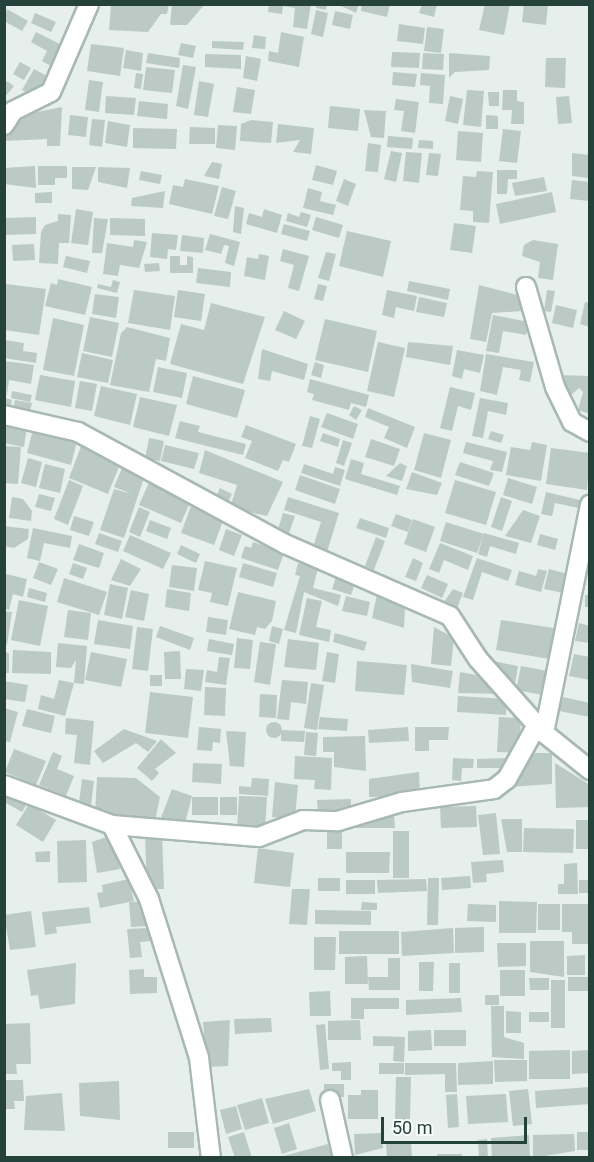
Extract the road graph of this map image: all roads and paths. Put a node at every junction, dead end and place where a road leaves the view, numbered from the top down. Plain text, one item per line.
1 (89, 4) edge
2 (7, 114) edge
3 (526, 287) dead end
4 (4, 415) edge
5 (590, 432) edge
6 (590, 505) edge
7 (541, 728) junction
8 (590, 770) edge
9 (4, 785) edge
10 (112, 825) junction
11 (330, 1100) dead end
12 (211, 1158) edge
13 (343, 1158) edge

1 - 2 street
3 - 5 street
4 - 7 street
6 - 7 street
7 - 8 street
7 - 10 street
9 - 10 street
10 - 12 street
11 - 13 street

